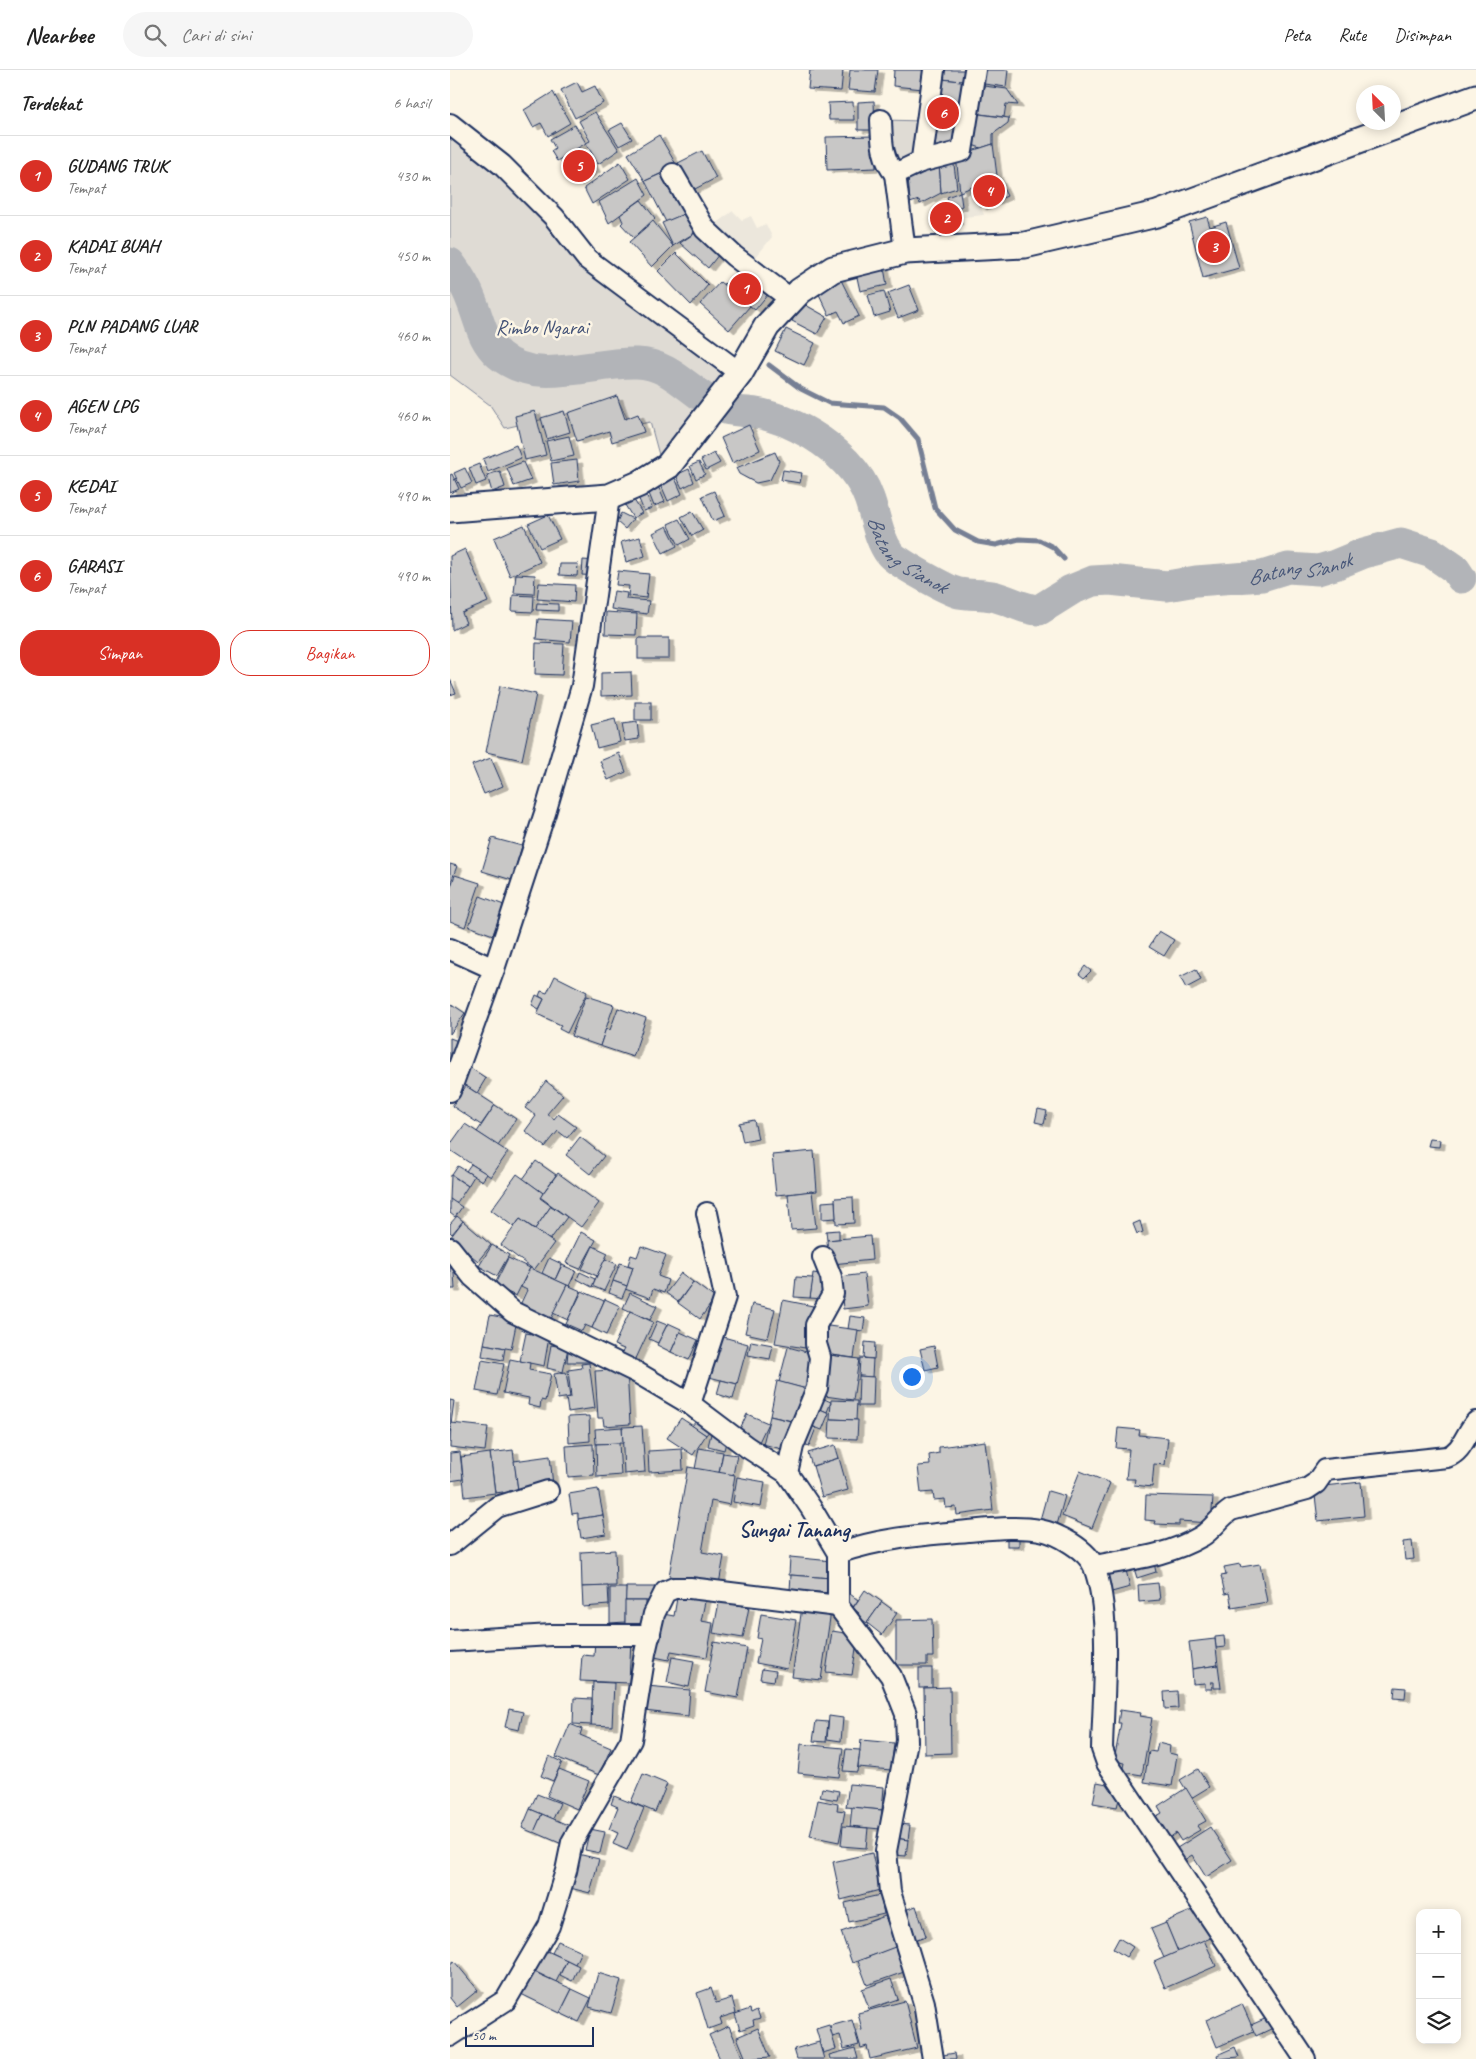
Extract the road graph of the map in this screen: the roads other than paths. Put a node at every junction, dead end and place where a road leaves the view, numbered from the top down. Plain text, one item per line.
1 (934, 70) edge
2 (975, 70) edge
3 (1476, 97) edge
4 (881, 120) dead end
5 (450, 124) edge
6 (920, 162) junction
7 (674, 174) dead end
8 (895, 174) junction
9 (905, 251) junction
10 (792, 300) junction
11 (740, 374) junction
12 (610, 497) junction
13 (450, 509) edge
14 (450, 949) edge
15 (494, 969) junction
16 (450, 1091) edge
17 (707, 1213) dead end
18 (450, 1248) edge
19 (823, 1257) dead end
20 (690, 1404) junction
21 (1476, 1422) edge
22 (786, 1473) junction
23 (548, 1492) dead end
24 (450, 1545) edge
25 (838, 1553) junction
26 (1094, 1566) junction
27 (838, 1606) junction
28 (650, 1635) junction
29 (450, 1641) edge
30 (450, 2036) edge
31 (933, 2059) edge
32 (1305, 2059) edge

1 - 6 street
2 - 6 street
3 - 9 main road
4 - 8 street
5 - 11 street
6 - 8 street
7 - 10 street
8 - 9 street
9 - 10 main road
10 - 11 main road
11 - 12 main road
12 - 13 main road
12 - 15 street
14 - 15 street
15 - 16 street
17 - 20 street
18 - 20 street
19 - 22 street
20 - 22 street
21 - 26 street
22 - 25 street
23 - 24 street
25 - 26 street
25 - 27 street
26 - 32 street
27 - 28 street
27 - 31 street
28 - 29 street
28 - 30 street

